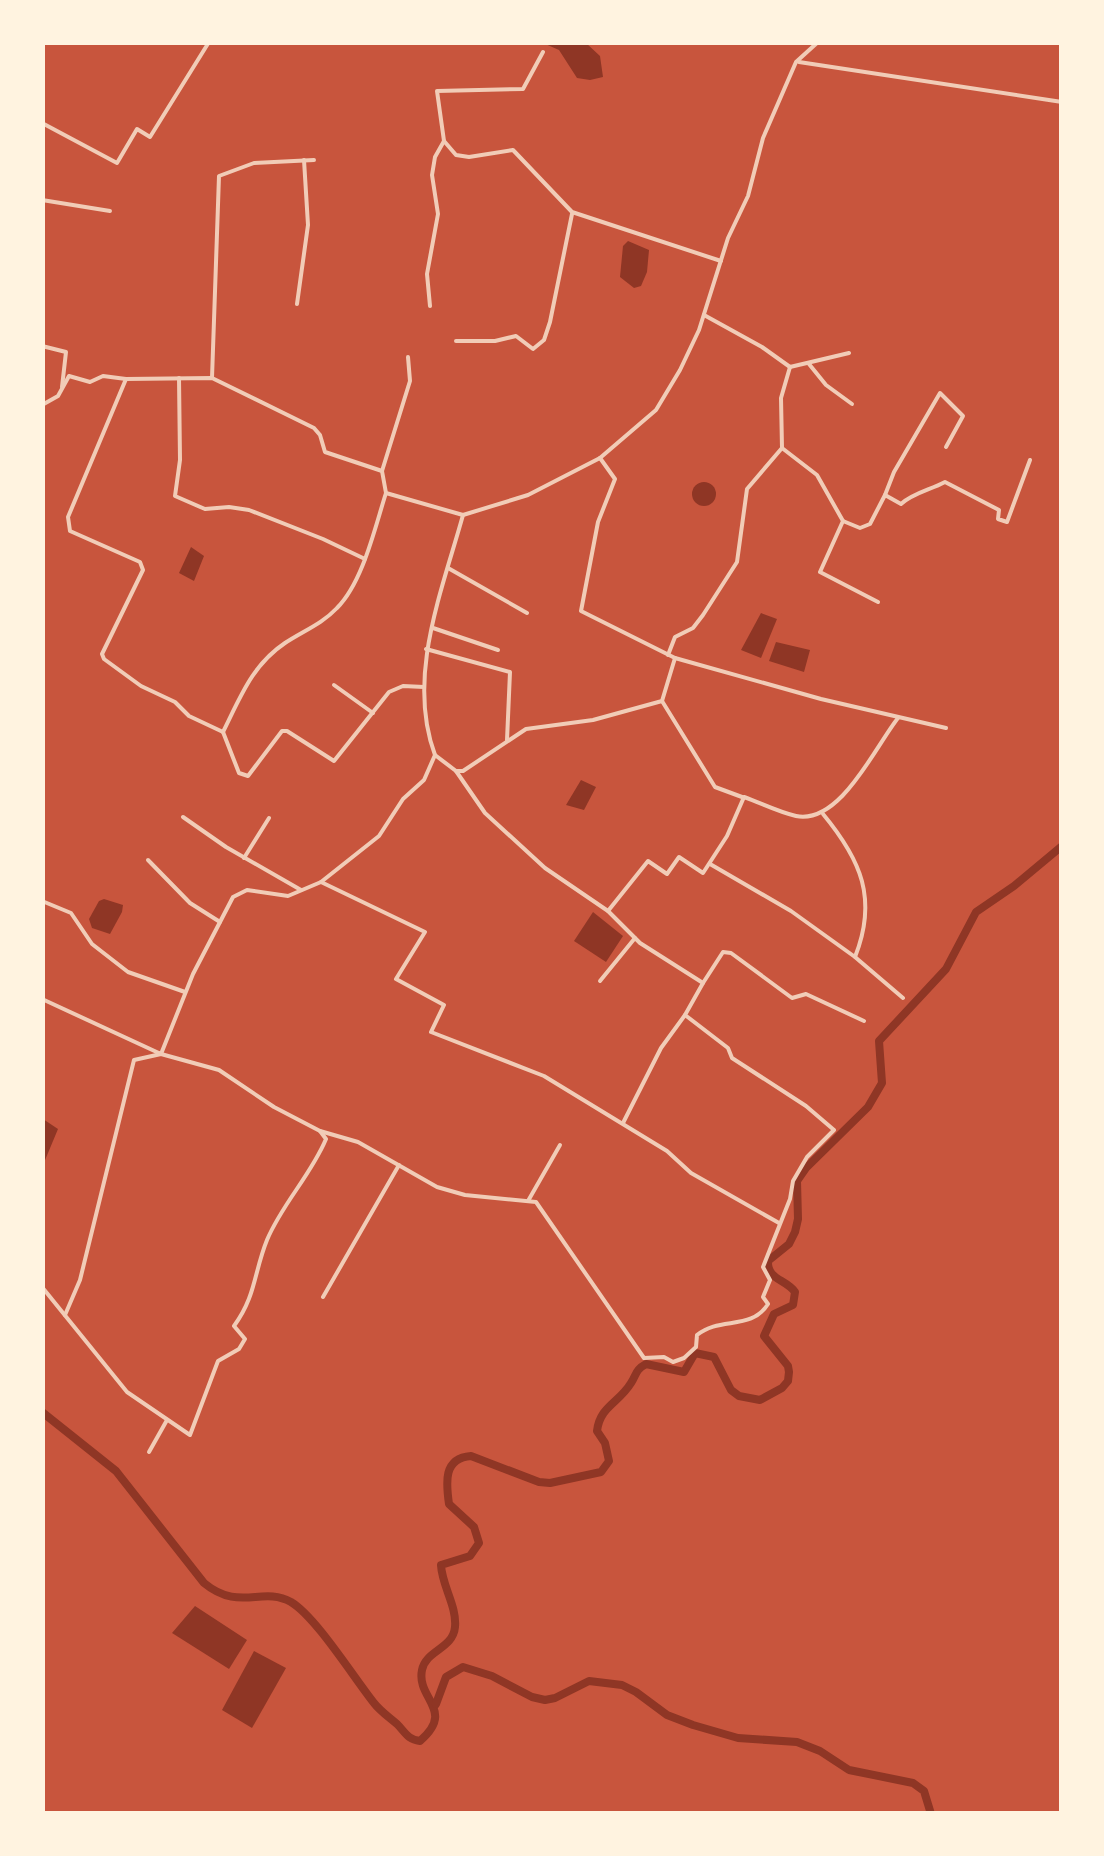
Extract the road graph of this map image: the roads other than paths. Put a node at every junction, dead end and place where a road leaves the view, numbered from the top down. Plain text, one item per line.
1 (209, 42) edge
2 (818, 42) edge
3 (543, 52) dead end
4 (796, 62) junction
5 (1062, 102) edge
6 (42, 123) edge
7 (444, 141) junction
8 (304, 160) junction
9 (314, 160) dead end
10 (42, 200) edge
11 (110, 211) dead end
12 (572, 212) junction
13 (721, 261) junction
14 (296, 304) dead end
15 (430, 306) dead end
16 (704, 315) junction
17 (456, 341) dead end
18 (42, 346) edge
19 (849, 353) dead end
20 (408, 358) dead end
21 (808, 364) junction
22 (790, 367) junction
23 (179, 378) junction
24 (212, 378) junction
25 (126, 379) junction
26 (62, 388) junction
27 (852, 404) dead end
28 (42, 405) edge
29 (946, 447) dead end
30 (782, 448) junction
31 (600, 458) junction
32 (1030, 460) dead end
33 (382, 471) junction
34 (386, 493) junction
35 (885, 495) junction
36 (463, 515) junction
37 (843, 521) junction
38 (365, 559) junction
39 (448, 568) junction
40 (878, 602) dead end
41 (528, 613) dead end
42 (433, 628) junction
43 (426, 649) junction
44 (498, 650) dead end
45 (668, 655) junction
46 (674, 658) junction
47 (334, 685) dead end
48 (424, 687) junction
49 (662, 701) junction
50 (373, 713) junction
51 (898, 718) junction
52 (946, 728) dead end
53 (224, 732) junction
54 (507, 742) junction
55 (435, 755) junction
56 (456, 770) junction
57 (744, 798) junction
58 (823, 814) junction
59 (183, 817) dead end
60 (269, 818) dead end
61 (244, 858) junction
62 (148, 860) dead end
63 (710, 864) junction
64 (321, 882) junction
65 (301, 890) junction
66 (42, 901) edge
67 (608, 911) junction
68 (220, 922) junction
69 (635, 938) junction
70 (855, 957) junction
71 (600, 981) dead end
72 (703, 983) junction
73 (185, 992) junction
74 (903, 998) dead end
75 (42, 999) edge
76 (685, 1016) junction
77 (864, 1022) dead end
78 (161, 1054) junction
79 (623, 1123) junction
80 (320, 1131) junction
81 (560, 1145) dead end
82 (398, 1165) junction
83 (528, 1201) junction
84 (779, 1223) junction
85 (42, 1286) edge
86 (323, 1297) dead end
87 (65, 1314) junction
88 (167, 1420) junction
89 (149, 1452) dead end

1 - 6 street
2 - 4 street
3 - 7 street
4 - 5 street
4 - 13 street
7 - 12 street
7 - 15 street
8 - 9 street
8 - 14 street
8 - 24 street
10 - 11 street
12 - 13 street
12 - 17 street
13 - 16 street
16 - 22 street
16 - 31 street
18 - 26 street
19 - 21 street
20 - 33 street
21 - 22 street
21 - 27 street
22 - 30 street
23 - 24 street
23 - 25 street
23 - 38 street
24 - 33 street
25 - 26 street
25 - 53 street
26 - 28 street
29 - 35 street
30 - 37 street
30 - 45 street
31 - 36 street
31 - 45 street
32 - 35 street
33 - 34 street
34 - 36 street
34 - 38 street
35 - 37 street
36 - 39 street
37 - 40 street
38 - 53 street
39 - 41 street
39 - 42 street
42 - 43 street
42 - 44 street
43 - 48 street
43 - 54 street
45 - 46 street
46 - 49 street
46 - 51 street
47 - 50 street
48 - 50 street
48 - 55 street
49 - 54 street
49 - 57 street
50 - 53 street
51 - 52 street
51 - 58 street
54 - 56 street
55 - 56 street
55 - 64 street
56 - 67 street
57 - 58 street
57 - 63 street
58 - 70 street
59 - 61 street
60 - 61 street
61 - 65 street
62 - 68 street
63 - 67 street
63 - 70 street
64 - 65 street
64 - 79 street
65 - 68 street
66 - 73 street
67 - 69 street
68 - 73 street
69 - 71 street
69 - 72 street
70 - 74 street
72 - 76 street
72 - 77 street
73 - 78 street
75 - 78 street
76 - 79 street
76 - 84 street
78 - 80 street
78 - 87 street
79 - 84 street
80 - 82 street
80 - 88 street
81 - 83 street
82 - 83 street
82 - 86 street
83 - 84 street
85 - 87 street
87 - 88 street
88 - 89 street

